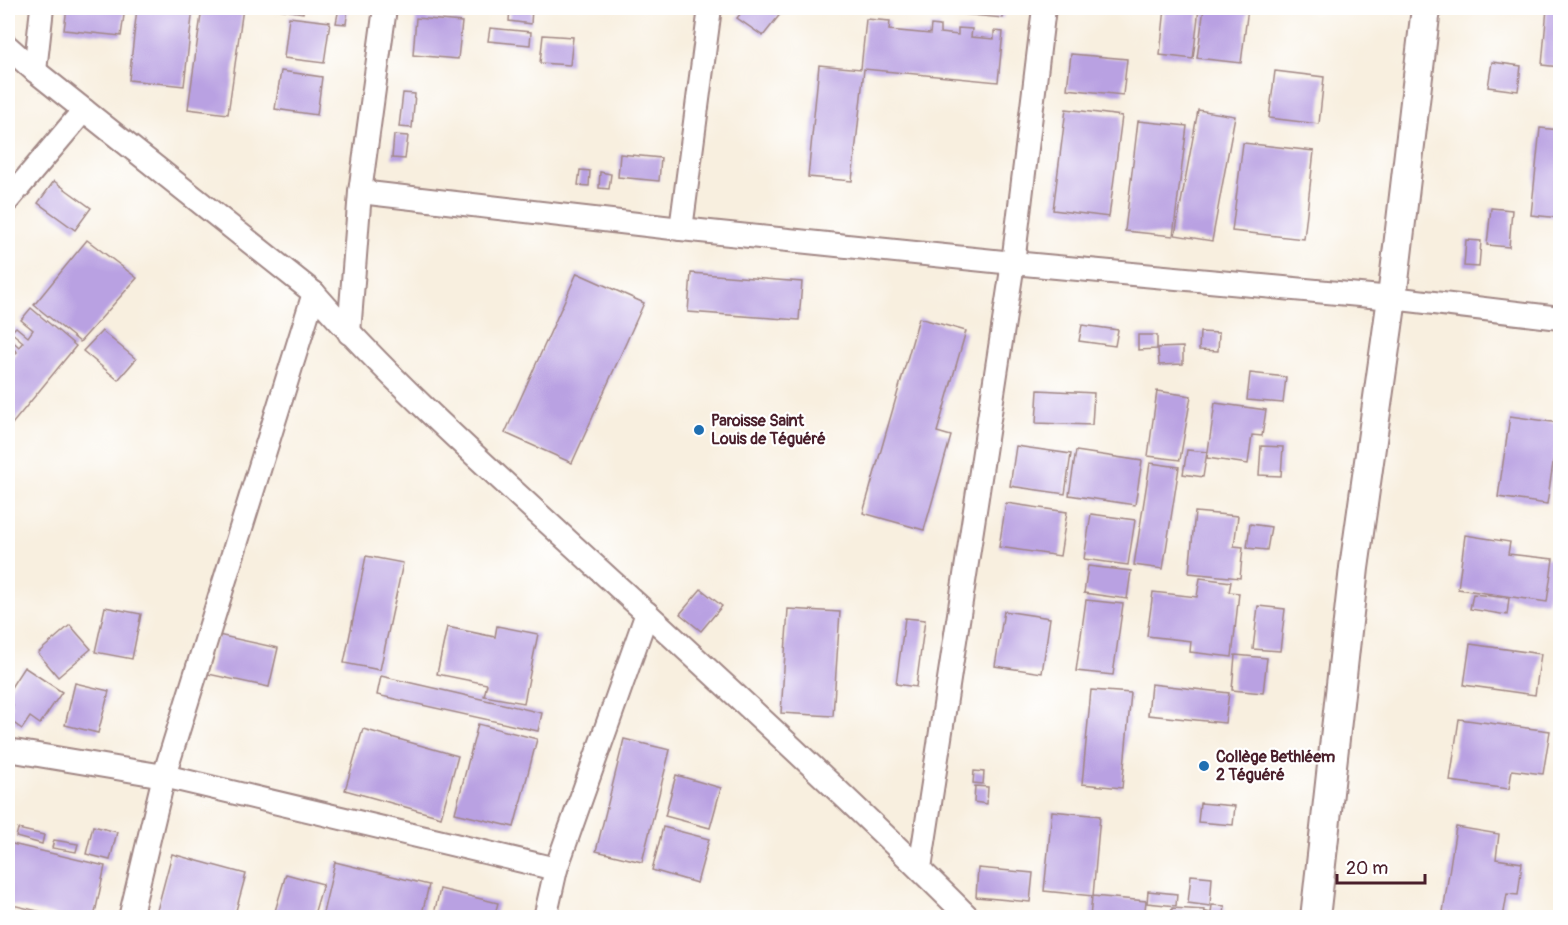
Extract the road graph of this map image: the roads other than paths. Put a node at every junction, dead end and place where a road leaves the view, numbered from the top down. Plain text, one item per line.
1 (42, 8) edge
2 (385, 8) edge
3 (710, 8) edge
4 (1044, 8) edge
5 (1426, 8) edge
6 (8, 47) edge
7 (35, 71) junction
8 (84, 110) junction
9 (360, 192) junction
10 (8, 200) edge
11 (681, 229) junction
12 (1014, 263) junction
13 (314, 293) junction
14 (1392, 298) junction
15 (1560, 318) edge
16 (349, 333) junction
17 (647, 613) junction
18 (8, 750) edge
19 (164, 776) junction
20 (556, 868) junction
21 (920, 868) junction
22 (130, 918) edge
23 (545, 918) edge
24 (969, 918) edge
25 (1315, 918) edge

1 - 7 street
2 - 9 street
3 - 11 street
4 - 12 street
5 - 14 street
6 - 7 street
7 - 8 street
8 - 10 street
8 - 13 street
9 - 11 street
9 - 16 street
11 - 12 street
12 - 14 street
12 - 21 street
13 - 16 street
13 - 19 street
14 - 15 street
14 - 25 street
16 - 17 street
17 - 20 street
17 - 21 street
18 - 19 street
19 - 20 street
19 - 22 street
20 - 23 street
21 - 24 street

